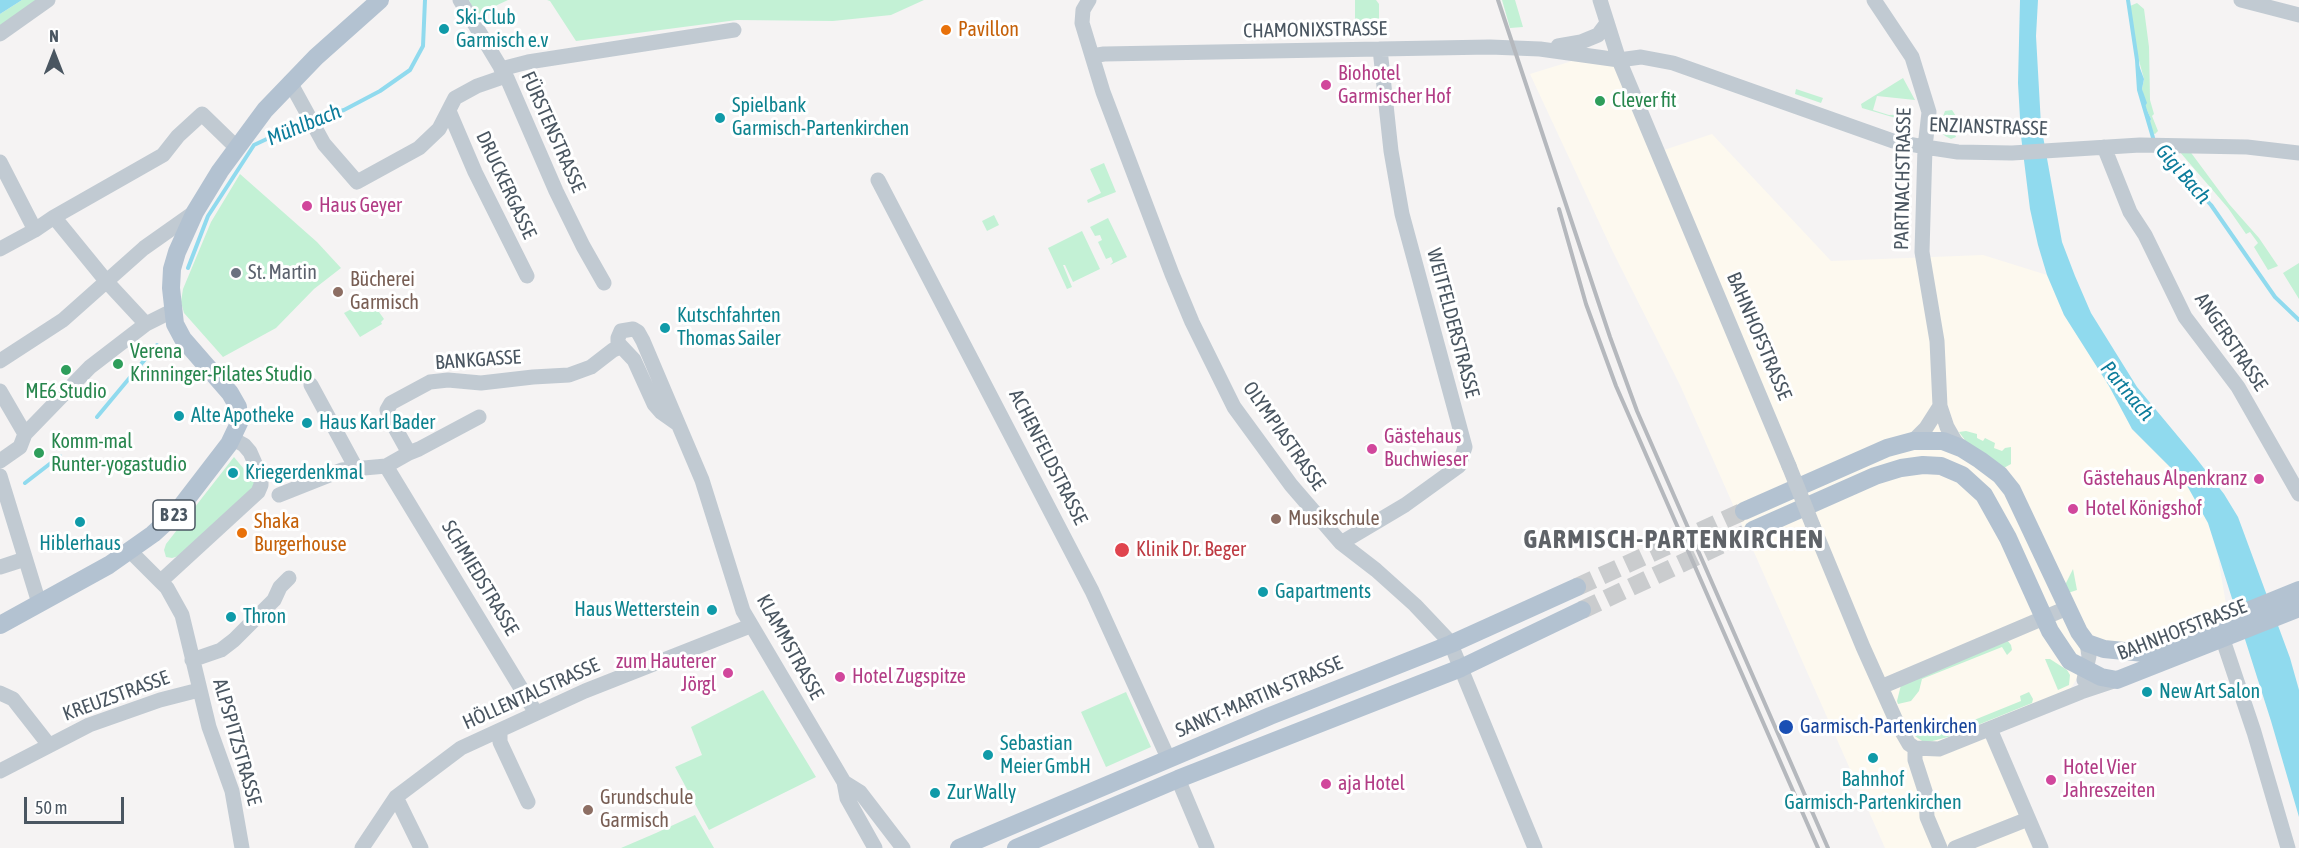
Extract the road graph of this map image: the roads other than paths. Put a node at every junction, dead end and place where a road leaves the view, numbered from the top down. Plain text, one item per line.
1 (48, 0) edge
2 (380, 0) edge
3 (460, 0) edge
4 (1089, 0) edge
5 (1600, 0) edge
6 (1874, 0) edge
7 (2241, 0) edge
8 (2299, 15) edge
9 (1607, 23) junction
10 (734, 30) dead end
11 (0, 34) edge
12 (1380, 49) junction
13 (1540, 49) junction
14 (1092, 56) junction
15 (1618, 60) junction
16 (503, 72) junction
17 (290, 82) junction
18 (449, 111) junction
19 (236, 147) junction
20 (1925, 147) junction
21 (2104, 147) junction
22 (2299, 153) edge
23 (0, 162) edge
24 (878, 180) dead end
25 (195, 212) junction
26 (54, 217) junction
27 (35, 230) junction
28 (0, 249) edge
29 (527, 276) dead end
30 (107, 282) junction
31 (604, 283) dead end
32 (146, 324) junction
33 (181, 332) junction
34 (620, 347) junction
35 (0, 361) edge
36 (311, 385) dead end
37 (0, 391) edge
38 (1940, 406) junction
39 (479, 417) dead end
40 (678, 424) junction
41 (26, 434) junction
42 (233, 438) junction
43 (1912, 441) junction
44 (1961, 448) junction
45 (409, 453) junction
46 (0, 460) edge
47 (386, 466) junction
48 (356, 468) junction
49 (1, 479) edge
50 (2299, 494) edge
51 (279, 495) dead end
52 (1744, 511) tunnel mouth
53 (1753, 530) tunnel mouth
54 (1341, 543) junction
55 (130, 551) junction
56 (25, 559) junction
57 (0, 567) edge
58 (289, 578) dead end
59 (161, 580) junction
60 (1577, 587) tunnel mouth
61 (2299, 590) edge
62 (39, 603) junction
63 (2067, 608) junction
64 (2277, 608) junction
65 (2299, 608) edge
66 (1582, 610) tunnel mouth
67 (2044, 619) junction
68 (0, 625) edge
69 (750, 626) junction
70 (2229, 628) junction
71 (1451, 644) junction
72 (2096, 646) junction
73 (191, 654) junction
74 (1461, 668) junction
75 (2086, 670) junction
76 (2117, 680) junction
77 (1881, 687) junction
78 (199, 690) junction
79 (2081, 692) junction
80 (7, 696) edge
81 (536, 713) junction
82 (1990, 729) junction
83 (500, 731) junction
84 (49, 745) junction
85 (1915, 748) junction
86 (1168, 760) junction
87 (0, 771) edge
88 (1178, 779) junction
89 (844, 782) junction
90 (396, 797) junction
91 (528, 802) dead end
92 (2028, 819) junction
93 (242, 848) edge
94 (362, 848) edge
95 (420, 848) edge
96 (875, 848) edge
97 (903, 848) edge
98 (959, 848) edge
99 (1016, 848) edge
100 (1207, 848) edge
101 (1534, 848) edge
102 (1940, 848) edge
103 (1955, 848) edge
104 (2041, 848) edge
105 (2288, 848) edge

1 - 11 street
2 - 17 main road
3 - 16 street, FÜRSTENSTRASSE
4 - 14 street, OLYMPIASTRASSE
5 - 9 street, BAHNHOFSTRASSE
6 - 20 street, PARTNACHSTRASSE
7 - 8 street
9 - 13 street, CHAMONIXSTRASSE
9 - 15 street, BAHNHOFSTRASSE
10 - 16 street
12 - 13 street, CHAMONIXSTRASSE
12 - 14 street, CHAMONIXSTRASSE
12 - 54 street, WEITFELDERSTRASSE
13 - 15 street, CHAMONIXSTRASSE
14 - 54 street, OLYMPIASTRASSE
15 - 20 street, ENZIANSTRASSE
15 - 77 street, BAHNHOFSTRASSE, bridge
16 - 18 street
16 - 31 street, FÜRSTENSTRASSE
17 - 18 street
17 - 19 main road
18 - 29 street, DRUCKERGASSE
19 - 25 main road
19 - 26 street
20 - 21 street, ENZIANSTRASSE
20 - 38 street, PARTNACHSTRASSE
21 - 22 street, ENZIANSTRASSE
21 - 50 street, ANGERSTRASSE
23 - 27 street
24 - 86 street, ACHENFELDSTRASSE
25 - 30 street
25 - 33 main road
26 - 27 street
26 - 30 street
27 - 28 street
30 - 32 street
30 - 35 street
32 - 33 street
32 - 41 street
33 - 42 main road, B 23
34 - 40 street, KLAMMSTRASSE
34 - 40 street, KLAMMSTRASSE
34 - 45 street, BANKGASSE
36 - 48 street
37 - 41 street
38 - 43 street
38 - 44 street, PARTNACHSTRASSE
39 - 45 street
40 - 69 street, KLAMMSTRASSE
41 - 46 street
42 - 55 main road, B 23
42 - 59 street
43 - 44 main road
43 - 52 main road
44 - 63 main road
45 - 47 street
47 - 48 street
47 - 81 street, SCHMIEDSTRASSE
48 - 51 street
49 - 56 street
53 - 67 main road
54 - 71 street, OLYMPIASTRASSE
55 - 59 street, ALPSPITZSTRASSE
55 - 62 main road, B 23
56 - 57 street
56 - 62 street
58 - 73 street
59 - 73 street, ALPSPITZSTRASSE
60 - 71 main road, SANKT-MARTIN-STRASSE
61 - 64 main road, BAHNHOFSTRASSE
62 - 68 main road, B 23
63 - 67 street
63 - 72 main road
64 - 65 main road, BAHNHOFSTRASSE
64 - 70 main road, BAHNHOFSTRASSE
66 - 74 main road
67 - 75 main road
67 - 77 street
69 - 81 street, HÖLLENTALSTRASSE
69 - 89 street, KLAMMSTRASSE
70 - 72 main road, BAHNHOFSTRASSE
70 - 76 main road, BAHNHOFSTRASSE
70 - 105 street
71 - 74 street, OLYMPIASTRASSE
71 - 86 main road, SANKT-MARTIN-STRASSE
72 - 75 street, BAHNHOFSTRASSE
73 - 78 street, ALPSPITZSTRASSE
74 - 88 main road
74 - 101 street, OLYMPIASTRASSE
75 - 76 main road
75 - 79 street, BAHNHOFSTRASSE
76 - 79 street, BAHNHOFSTRASSE
77 - 85 street, BAHNHOFSTRASSE
78 - 84 street, KREUZSTRASSE
78 - 93 street, ALPSPITZSTRASSE
79 - 82 street, BAHNHOFSTRASSE
80 - 84 street, KREUZSTRASSE
81 - 83 street, HÖLLENTALSTRASSE
82 - 85 street, BAHNHOFSTRASSE
82 - 92 street
83 - 90 street, HÖLLENTALSTRASSE
83 - 91 street
84 - 87 street, KREUZSTRASSE
85 - 102 street, BAHNHOFSTRASSE
86 - 98 main road, SANKT-MARTIN-STRASSE
88 - 99 main road
88 - 100 street
89 - 96 street, KLAMMSTRASSE
89 - 97 street, KLAMMSTRASSE
90 - 94 street, HÖLLENTALSTRASSE
90 - 95 street
92 - 103 street
92 - 104 street

